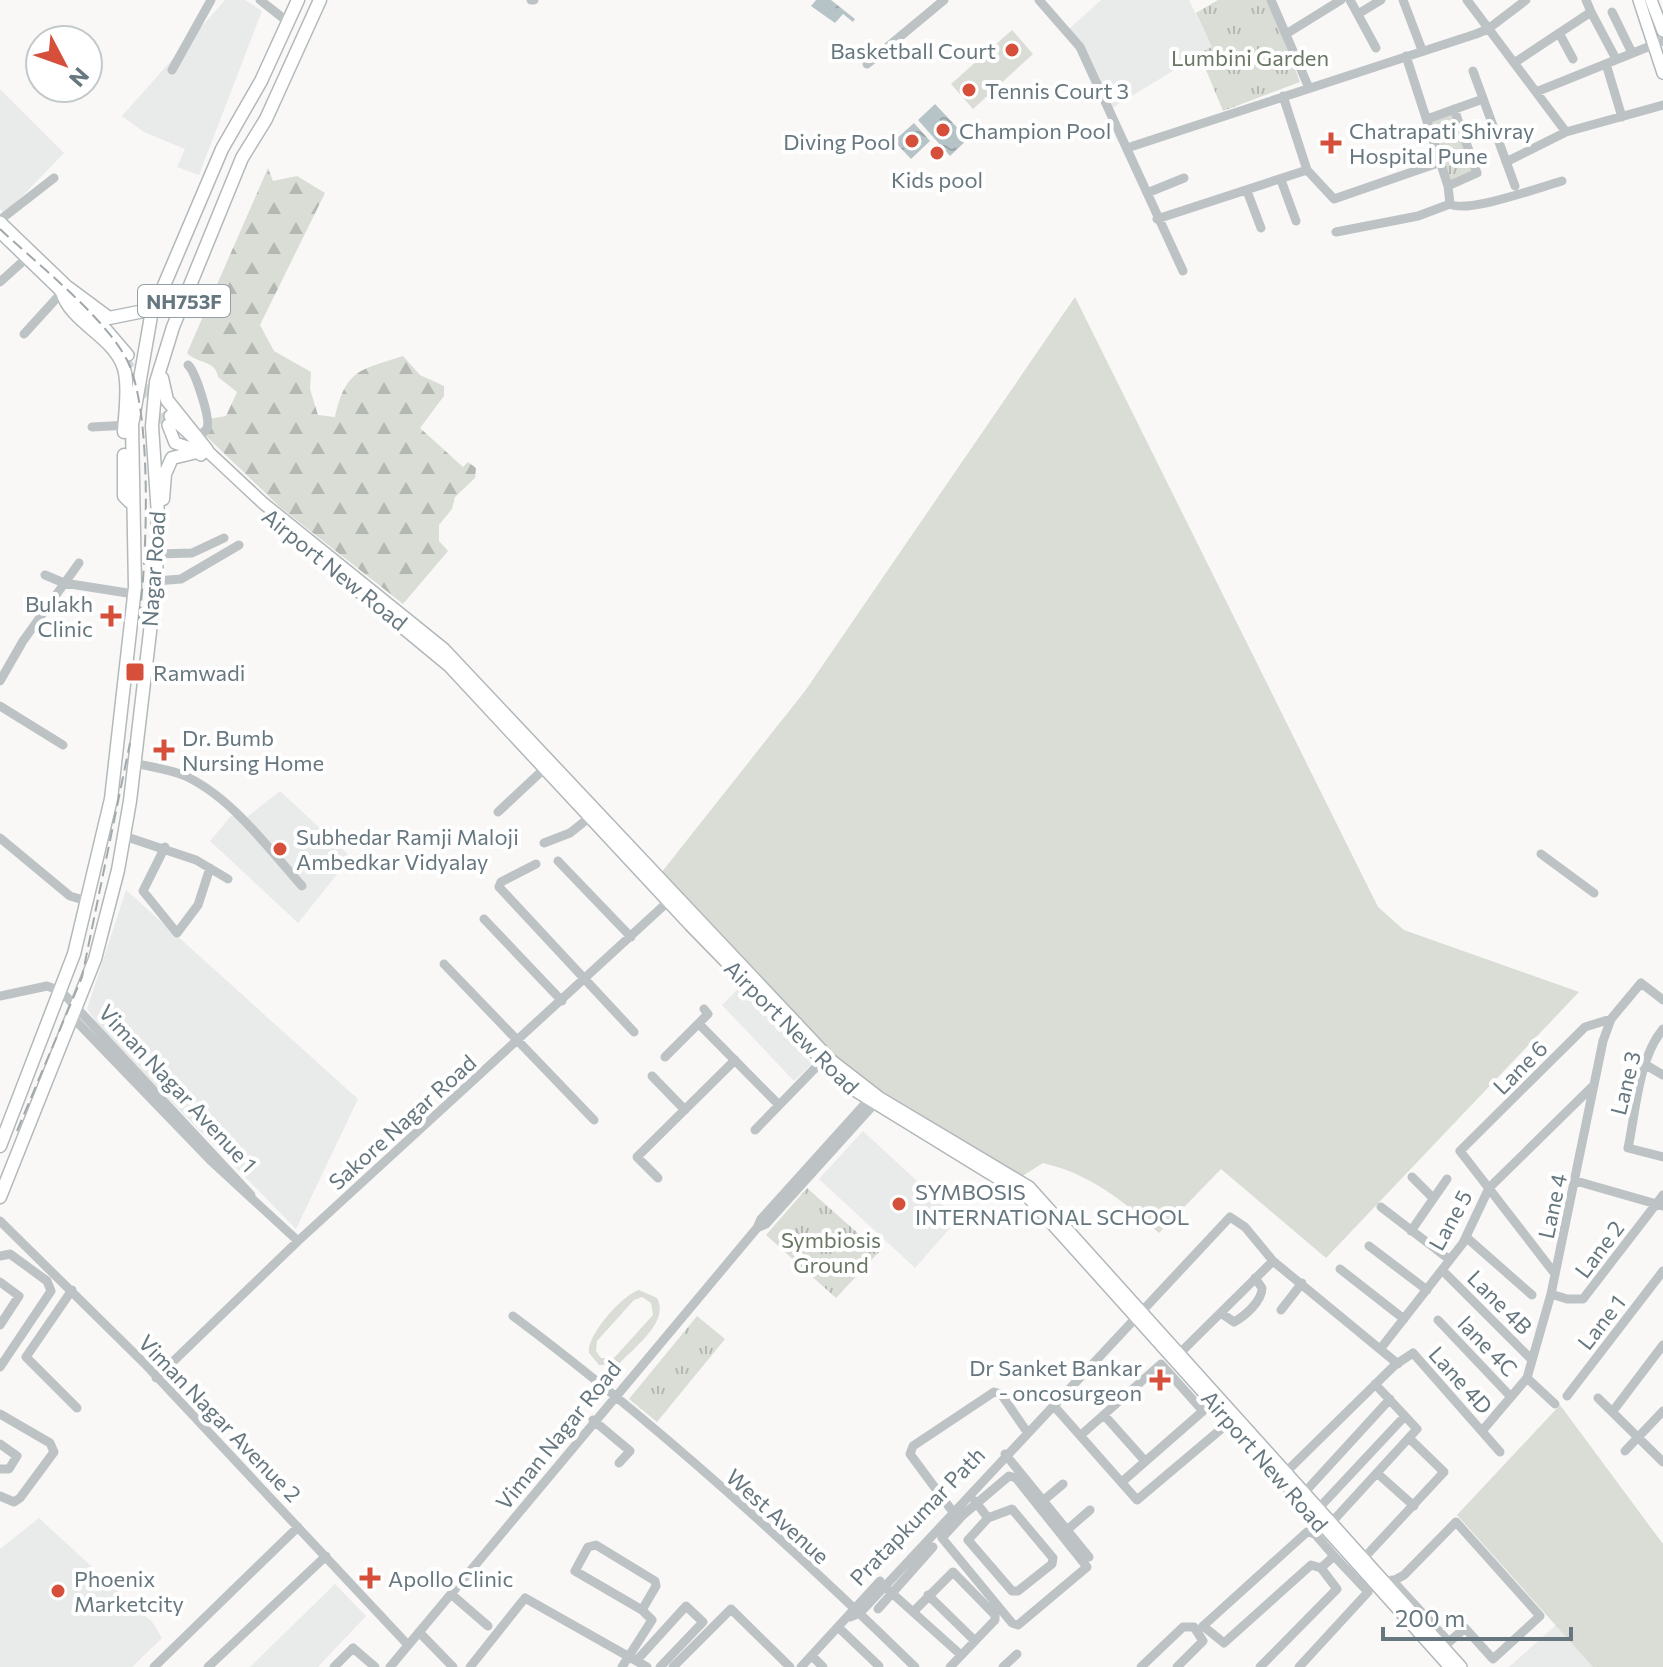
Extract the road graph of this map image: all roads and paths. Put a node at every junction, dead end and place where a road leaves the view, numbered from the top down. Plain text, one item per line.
1 (211, 0) edge
2 (260, 0) edge
3 (298, 0) edge
4 (320, 0) edge
5 (944, 0) edge
6 (1039, 0) edge
7 (1271, 0) edge
8 (1341, 0) edge
9 (1350, 0) edge
10 (1381, 0) edge
11 (1403, 0) edge
12 (1467, 0) edge
13 (1526, 0) edge
14 (1586, 0) edge
15 (1639, 0) edge
16 (1651, 0) edge
17 (1515, 4) edge
18 (1591, 12) junction
19 (1612, 12) dead end
20 (1358, 14) junction
21 (288, 22) junction
22 (1488, 29) junction
23 (1663, 31) edge
24 (1559, 33) junction
25 (1286, 34) junction
26 (1659, 42) edge
27 (1376, 48) dead end
28 (1422, 50) junction
29 (1632, 53) junction
30 (1406, 56) junction
31 (1573, 59) dead end
32 (1616, 59) junction
33 (271, 61) junction
34 (1514, 63) junction
35 (867, 64) dead end
36 (1606, 64) junction
37 (172, 70) dead end
38 (289, 70) junction
39 (1473, 71) dead end
40 (1663, 73) edge
41 (264, 76) junction
42 (282, 85) junction
43 (1309, 88) junction
44 (1536, 92) junction
45 (1283, 96) junction
46 (1483, 99) junction
47 (1663, 105) edge
48 (1454, 109) junction
49 (1622, 117) junction
50 (1427, 119) junction
51 (1566, 132) junction
52 (1127, 148) junction
53 (1441, 162) junction
54 (1506, 162) junction
55 (1307, 170) junction
56 (54, 178) dead end
57 (1184, 178) dead end
58 (1281, 180) junction
59 (1562, 181) dead end
60 (1448, 186) junction
61 (1515, 186) dead end
62 (1247, 191) junction
63 (1147, 193) junction
64 (1450, 204) junction
65 (1157, 219) junction
66 (0, 221) edge
67 (1296, 221) dead end
68 (1261, 228) dead end
69 (0, 232) edge
70 (1336, 232) dead end
71 (29, 255) junction
72 (1183, 271) dead end
73 (0, 282) edge
74 (67, 289) junction
75 (157, 300) junction
76 (24, 334) dead end
77 (126, 357) tunnel mouth
78 (163, 359) junction
79 (188, 365) dead end
80 (169, 420) tunnel mouth
81 (128, 425) junction
82 (92, 427) dead end
83 (197, 437) junction
84 (202, 451) junction
85 (158, 522) junction
86 (224, 538) dead end
87 (239, 545) dead end
88 (157, 554) junction
89 (79, 563) dead end
90 (45, 575) dead end
91 (156, 581) junction
92 (64, 583) junction
93 (134, 594) junction
94 (0, 681) edge
95 (0, 706) edge
96 (63, 745) dead end
97 (134, 763) junction
98 (544, 769) junction
99 (498, 812) dead end
100 (590, 817) junction
101 (124, 836) junction
102 (0, 838) edge
103 (544, 843) dead end
104 (165, 847) junction
105 (1541, 854) dead end
106 (558, 861) dead end
107 (536, 864) dead end
108 (96, 865) junction
109 (210, 868) junction
110 (118, 870) junction
111 (228, 879) dead end
112 (302, 886) dead end
113 (1594, 893) dead end
114 (672, 899) junction
115 (87, 901) junction
116 (484, 919) dead end
117 (631, 937) junction
118 (444, 964) dead end
119 (585, 979) junction
120 (0, 996) edge
121 (59, 997) junction
122 (1663, 1000) edge
123 (562, 1001) junction
124 (704, 1009) dead end
125 (75, 1012) junction
126 (1611, 1019) junction
127 (699, 1024) junction
128 (1663, 1029) edge
129 (634, 1032) dead end
130 (517, 1041) junction
131 (665, 1057) dead end
132 (735, 1060) junction
133 (821, 1062) junction
134 (1646, 1065) junction
135 (1663, 1075) edge
136 (652, 1076) dead end
137 (1594, 1085) junction
138 (874, 1099) junction
139 (779, 1105) junction
140 (685, 1110) junction
141 (594, 1120) dead end
142 (755, 1130) dead end
143 (0, 1146) edge
144 (1663, 1157) edge
145 (1412, 1177) dead end
146 (658, 1178) dead end
147 (1447, 1179) dead end
148 (1576, 1181) junction
149 (1489, 1188) junction
150 (0, 1197) edge
151 (1433, 1198) junction
152 (1661, 1201) edge
153 (1381, 1207) dead end
154 (0, 1221) edge
155 (1411, 1231) junction
156 (1466, 1237) junction
157 (298, 1241) junction
158 (1369, 1246) dead end
159 (0, 1256) edge
160 (1450, 1260) junction
161 (1273, 1261) junction
162 (1340, 1269) dead end
163 (1442, 1270) junction
164 (1663, 1271) edge
165 (1555, 1274) junction
166 (1255, 1278) junction
167 (0, 1282) edge
168 (1302, 1283) junction
169 (72, 1290) junction
170 (1427, 1290) junction
171 (1551, 1294) junction
172 (1532, 1295) dead end
173 (1281, 1310) dead end
174 (1139, 1313) junction
175 (1221, 1313) junction
176 (513, 1316) dead end
177 (1404, 1319) junction
178 (1438, 1320) dead end
179 (0, 1325) edge
180 (1663, 1345) edge
181 (1381, 1348) junction
182 (1180, 1353) junction
183 (1532, 1360) junction
184 (1398, 1364) junction
185 (0, 1367) edge
186 (156, 1378) junction
187 (1527, 1378) junction
188 (1375, 1384) junction
189 (1065, 1391) junction
190 (614, 1394) junction
191 (1567, 1396) dead end
192 (1511, 1397) junction
193 (1598, 1398) dead end
194 (1390, 1399) junction
195 (1555, 1404) dead end
196 (1054, 1406) junction
197 (77, 1408) dead end
198 (1613, 1411) junction
199 (1663, 1411) edge
200 (0, 1414) edge
201 (1104, 1415) junction
202 (1405, 1416) junction
203 (593, 1420) junction
204 (1025, 1429) junction
205 (1220, 1430) dead end
206 (1482, 1431) junction
207 (1081, 1435) junction
208 (1638, 1437) junction
209 (1409, 1438) junction
210 (0, 1444) edge
211 (1625, 1451) dead end
212 (1500, 1452) dead end
213 (1005, 1454) junction
214 (1145, 1461) junction
215 (1663, 1462) edge
216 (619, 1463) dead end
217 (0, 1469) edge
218 (1286, 1472) junction
219 (1377, 1473) junction
220 (1123, 1481) junction
221 (1063, 1484) dead end
222 (1304, 1493) junction
223 (0, 1496) edge
224 (973, 1499) junction
225 (1044, 1500) junction
226 (1414, 1506) junction
227 (950, 1508) junction
228 (1318, 1509) junction
229 (1090, 1510) dead end
230 (988, 1518) junction
231 (1331, 1523) junction
232 (298, 1527) junction
233 (1067, 1530) junction
234 (932, 1531) junction
235 (933, 1547) dead end
236 (326, 1556) junction
237 (1334, 1556) junction
238 (1089, 1557) dead end
239 (1363, 1559) junction
240 (1345, 1567) junction
241 (1321, 1568) junction
242 (1331, 1580) junction
243 (1389, 1582) junction
244 (888, 1589) junction
245 (451, 1594) junction
246 (928, 1595) junction
247 (878, 1609) dead end
248 (642, 1610) junction
249 (913, 1612) junction
250 (855, 1613) junction
251 (488, 1626) dead end
252 (1199, 1627) junction
253 (839, 1628) junction
254 (419, 1632) junction
255 (975, 1641) junction
256 (408, 1645) junction
257 (1017, 1654) dead end
258 (961, 1655) junction
259 (812, 1656) junction
260 (887, 1658) dead end
261 (633, 1659) junction
262 (154, 1667) edge
263 (208, 1667) edge
264 (334, 1667) edge
265 (375, 1667) edge
266 (390, 1667) edge
267 (453, 1667) edge
268 (470, 1667) edge
269 (622, 1667) edge
270 (647, 1667) edge
271 (660, 1667) edge
272 (673, 1667) edge
273 (790, 1667) edge
274 (801, 1667) edge
275 (823, 1667) edge
276 (879, 1667) edge
277 (915, 1667) edge
278 (950, 1667) edge
279 (1003, 1667) edge
280 (1141, 1667) edge
281 (1177, 1667) edge
282 (1260, 1667) edge
283 (1299, 1667) edge
284 (1450, 1667) edge
285 (1461, 1667) edge

1 - 37 street
2 - 21 street
3 - 21 highway, NH753F
4 - 38 highway, Nagar Road / NH753F
5 - 35 street
6 - 52 street
7 - 25 street
8 - 25 street
9 - 20 street
10 - 20 street
11 - 28 street
12 - 22 street
13 - 17 street
14 - 18 street
15 - 26 main road
16 - 23 main road
17 - 22 street
18 - 24 street
18 - 32 street
19 - 29 street
20 - 27 street
21 - 33 highway, NH753F
22 - 28 street
22 - 34 street
24 - 31 street
24 - 34 street
25 - 43 street
26 - 29 street
26 - 40 main road
28 - 30 street
29 - 32 street
30 - 43 street
30 - 50 street
32 - 36 street
33 - 38 highway
33 - 41 highway, NH753F
34 - 44 street
36 - 44 street
36 - 49 street
38 - 42 highway, Nagar Road / NH753F
39 - 46 street
41 - 42 highway
41 - 75 highway, NH753F
42 - 78 highway, Nagar Road / NH753F
43 - 45 street
44 - 51 street
45 - 52 street
45 - 55 street
46 - 48 street
46 - 54 street
47 - 49 street
48 - 50 street
48 - 60 street
49 - 51 street
50 - 53 street
51 - 54 street
52 - 63 street
53 - 55 street
53 - 60 street
54 - 61 street
55 - 58 street
56 - 66 street
57 - 63 street
58 - 62 street
58 - 67 street
59 - 64 street
60 - 64 street
62 - 65 street
62 - 68 street
63 - 65 street
64 - 70 street
65 - 72 street
66 - 71 main road
69 - 71 main road
71 - 73 street
71 - 74 main road
74 - 75 highway
74 - 76 street
74 - 77 main road
74 - 81 highway
75 - 81 highway, NH753F
78 - 83 highway
78 - 85 highway, Nagar Road / NH753F
79 - 83 street
80 - 84 main road
81 - 82 street
81 - 93 highway, Nagar Road
83 - 84 highway
84 - 85 highway
84 - 98 main road, Airport New Road
84 - 114 main road, Airport New Road
85 - 88 highway, Nagar Road / NH753F
86 - 88 street
87 - 91 street
88 - 91 highway, Nagar Road / NH753F
89 - 92 street
90 - 92 street
91 - 97 highway, Nagar Road / NH753F
92 - 93 street
92 - 94 street
93 - 108 highway, Nagar Road
95 - 96 street
97 - 101 highway, Nagar Road / NH753F
97 - 112 street
98 - 99 street
98 - 100 main road, Airport New Road
100 - 103 street
100 - 114 main road, Airport New Road
101 - 104 street
101 - 110 highway, Nagar Road / NH753F
102 - 115 street
104 - 109 street
104 - 109 street
105 - 113 street
106 - 117 street
107 - 119 street
108 - 110 highway
108 - 115 highway, Nagar Road
109 - 111 street
110 - 125 highway, Nagar Road / NH753F
114 - 117 street, Sakore Nagar Road
114 - 133 main road, Airport New Road
114 - 138 main road, Airport New Road
115 - 121 highway, Nagar Road
116 - 123 street
117 - 119 street, Sakore Nagar Road
118 - 130 street
119 - 123 street, Sakore Nagar Road
119 - 129 street
120 - 121 street, Viman Nagar Avenue 1
121 - 125 street, Viman Nagar Avenue 1
121 - 143 highway, Nagar Road
122 - 126 street, Lane 4
123 - 130 street, Sakore Nagar Road
124 - 127 street
125 - 150 highway, Nagar Road / NH753F
125 - 157 street, Viman Nagar Avenue 1
126 - 137 street, Lane 4
126 - 149 street, Lane 6
127 - 131 street
127 - 132 street
128 - 134 street, Lane 3
130 - 141 street
130 - 157 street, Sakore Nagar Road
132 - 139 street
132 - 140 street
133 - 138 main road, Airport New Road
133 - 139 street
134 - 135 street
134 - 144 street, Lane 3
136 - 140 street
137 - 148 street, Lane 4
137 - 149 street, Lane 5
138 - 174 main road, Airport New Road
138 - 190 street, Viman Nagar Road
139 - 142 street
140 - 146 street
145 - 151 street
147 - 151 street
148 - 152 street
148 - 165 street, Lane 4
149 - 156 street, Lane 5
149 - 165 street
151 - 155 street
152 - 171 street, Lane 2
153 - 155 street
154 - 169 street, Viman Nagar Avenue 2
155 - 160 street
156 - 160 street, Lane 5
156 - 172 street
157 - 186 street, Sakore Nagar Road
158 - 170 street
159 - 185 street
160 - 163 street, Lane 5
161 - 166 street
161 - 168 street
161 - 174 street, Pratapkumar Path
162 - 177 street
163 - 170 street, Lane 5
163 - 183 street, Lane 4B
164 - 191 street, Lane 1
165 - 171 street, Lane 4
166 - 175 street
166 - 175 street
167 - 179 street
168 - 173 street
168 - 181 street
169 - 186 street, Viman Nagar Avenue 2
169 - 197 street
170 - 177 street, Lane 5
171 - 183 street, Lane 4
174 - 182 main road, Airport New Road
174 - 189 street, Pratapkumar Path
174 - 284 main road, Airport New Road
175 - 182 street
176 - 190 street, West Avenue
177 - 181 street, Lane 5
178 - 192 street, lane 4C
180 - 198 street
181 - 184 street
182 - 218 main road, Airport New Road
183 - 187 street, Lane 4
184 - 188 street
184 - 206 street, Lane 4D
186 - 232 street, Viman Nagar Avenue 2
187 - 192 street, Lane 4
187 - 195 street
188 - 194 street
188 - 218 street
189 - 196 street, Pratapkumar Path
189 - 204 street, Pratapkumar Path
190 - 203 street, Viman Nagar Road
190 - 250 street, West Avenue
192 - 206 street, Lane 4
193 - 198 street
194 - 202 street
194 - 222 street
196 - 207 street
196 - 213 street, Pratapkumar Path
198 - 208 street
199 - 208 street
200 - 223 street
201 - 207 street
201 - 214 street
201 - 214 street
202 - 209 street
202 - 228 street
203 - 216 street
203 - 245 street, Viman Nagar Road
204 - 213 street, Pratapkumar Path
204 - 227 street
205 - 220 street
206 - 212 street, Lane 4D
207 - 220 street
208 - 211 street
208 - 215 street
209 - 219 street
209 - 226 street
210 - 217 street
213 - 224 street, Pratapkumar Path
213 - 225 street
213 - 227 street, Pratapkumar Path
214 - 220 street
218 - 222 main road, Airport New Road
219 - 226 street
219 - 231 street
221 - 225 street
222 - 228 main road, Airport New Road
224 - 224 street
224 - 230 street
224 - 234 street, Pratapkumar Path
225 - 233 street
226 - 239 street
227 - 234 street, Pratapkumar Path
228 - 231 main road, Airport New Road
229 - 233 street
230 - 230 street
231 - 239 main road, Airport New Road
232 - 236 street, Viman Nagar Avenue 2
232 - 262 street
233 - 238 street
234 - 244 street, Pratapkumar Path
234 - 250 street, Pratapkumar Path
235 - 244 street
236 - 256 street, Viman Nagar Avenue 2
236 - 263 street
237 - 240 street
237 - 241 street
237 - 252 street
239 - 243 main road, Airport New Road
240 - 242 street
240 - 283 street
241 - 242 street
241 - 252 street
242 - 282 street
243 - 243 street
243 - 285 main road, Airport New Road
244 - 247 street
244 - 249 street
244 - 250 street, Pratapkumar Path
245 - 251 street
245 - 254 street, Viman Nagar Road
246 - 249 street
246 - 255 street
246 - 255 street
248 - 248 street
248 - 261 street
249 - 258 street
250 - 253 street
250 - 277 street, West Avenue
252 - 280 street
252 - 281 street
253 - 259 street
253 - 276 street
254 - 256 street, Viman Nagar Road
254 - 267 street
255 - 258 street
256 - 266 street, Viman Nagar Road
257 - 279 street
258 - 278 street
259 - 274 street
259 - 275 street
260 - 276 street
261 - 268 street
261 - 269 street
261 - 270 street
261 - 271 street
264 - 265 street
272 - 273 street

